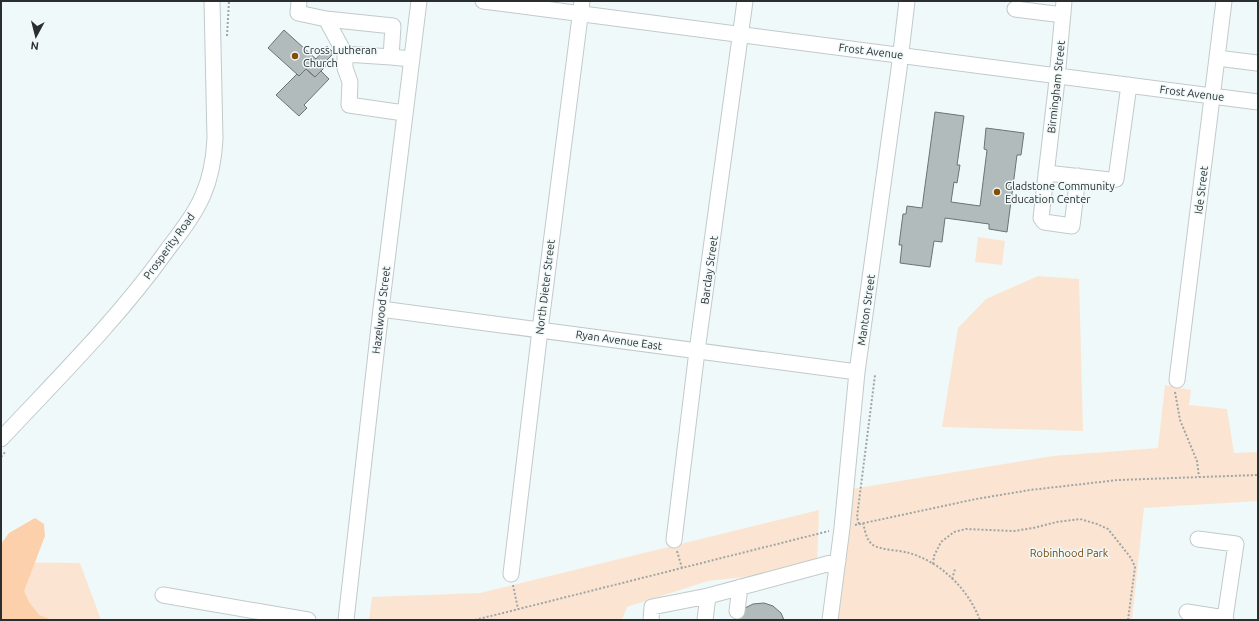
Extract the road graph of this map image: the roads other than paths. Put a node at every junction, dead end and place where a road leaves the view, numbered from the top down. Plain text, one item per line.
1 (212, 1) edge
2 (299, 1) edge
3 (418, 1) edge
4 (483, 1) edge
5 (745, 1) edge
6 (907, 1) edge
7 (1224, 1) edge
8 (581, 7) edge
9 (1064, 8) edge
10 (1015, 9) dead end
11 (326, 19) junction
12 (741, 34) junction
13 (345, 54) junction
14 (901, 55) junction
15 (391, 57) junction
16 (1217, 58) junction
17 (411, 59) junction
18 (1256, 63) dead end
19 (1058, 76) junction
20 (1129, 85) junction
21 (1213, 96) junction
22 (1258, 102) edge
23 (405, 112) junction
24 (1046, 173) junction
25 (1078, 176) junction
26 (381, 309) junction
27 (540, 330) junction
28 (697, 351) junction
29 (857, 372) junction
30 (1177, 380) road end
31 (1, 439) edge
32 (1198, 539) dead end
33 (674, 540) road end
34 (838, 561) junction
35 (511, 574) road end
36 (740, 587) junction
37 (163, 595) dead end
38 (708, 596) junction
39 (737, 611) dead end
40 (1187, 612) dead end
41 (1226, 619) edge
42 (308, 620) edge
43 (346, 620) edge
44 (651, 620) edge
45 (705, 620) edge
46 (830, 620) edge

1 - 31 street, Prosperity Road
2 - 11 street
3 - 17 street, Hazelwood Street
4 - 8 street, Frost Avenue
5 - 12 street, Barclay Street
6 - 14 street, Manton Street
7 - 16 street, Ide Street
8 - 12 street, Frost Avenue
8 - 27 street, North Dieter Street
9 - 10 street
9 - 19 street, Birmingham Street
11 - 13 street
11 - 15 street
12 - 14 street, Frost Avenue
12 - 28 street, Barclay Street
13 - 15 street
13 - 23 street
14 - 19 street, Frost Avenue
14 - 29 street, Manton Street
15 - 17 street
16 - 18 street
16 - 21 street, Ide Street
17 - 23 street, Hazelwood Street
19 - 20 street, Frost Avenue
19 - 24 street, Birmingham Street
20 - 21 street, Frost Avenue
20 - 25 street
21 - 22 street, Frost Avenue
21 - 30 street, Ide Street
23 - 26 street, Hazelwood Street
24 - 25 street
24 - 25 street, Birmingham Street
26 - 27 street, Ryan Avenue East
26 - 43 street, Hazelwood Street
27 - 28 street, Ryan Avenue East
27 - 35 street, North Dieter Street
28 - 29 street, Ryan Avenue East
28 - 33 street, Barclay Street
29 - 34 street, Manton Street
32 - 41 street
34 - 36 street
34 - 46 street, Manton Street
36 - 38 street
36 - 39 street
37 - 42 street
38 - 44 street
38 - 45 street
40 - 41 street

